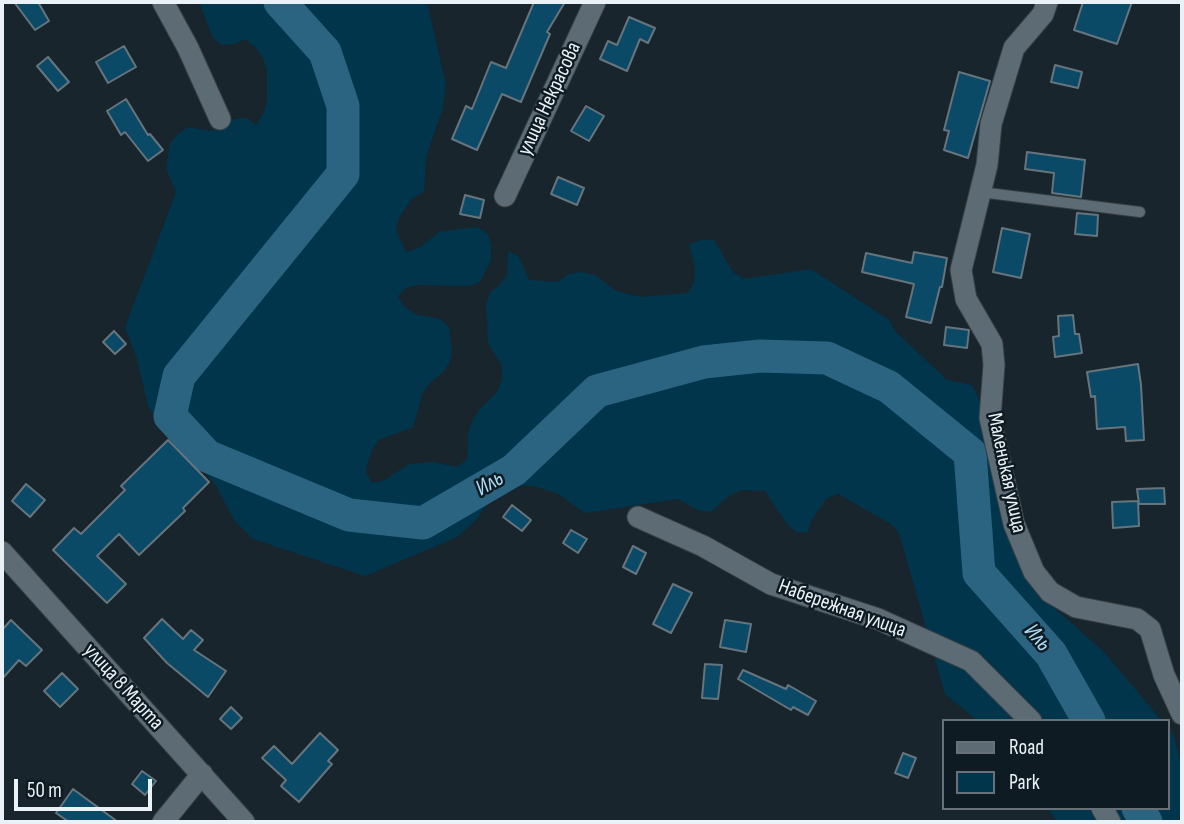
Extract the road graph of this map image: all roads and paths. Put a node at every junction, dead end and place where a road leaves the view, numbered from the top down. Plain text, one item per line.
1 (163, 2) edge
2 (595, 2) edge
3 (1047, 2) edge
4 (220, 119) dead end
5 (980, 192) junction
6 (505, 196) dead end
7 (1140, 212) dead end
8 (638, 517) dead end
9 (2, 552) edge
10 (1182, 714) edge
11 (1029, 719) edge
12 (202, 774) junction
13 (163, 822) edge
14 (244, 822) edge

1 - 4 street
2 - 6 street, улица Некрасова
3 - 5 street, Маленькая улица
5 - 7 lane
5 - 10 street, Маленькая улица
8 - 11 street, Набережная улица
9 - 12 street, улица 8 Марта
12 - 13 street
12 - 14 street, улица 8 Марта

